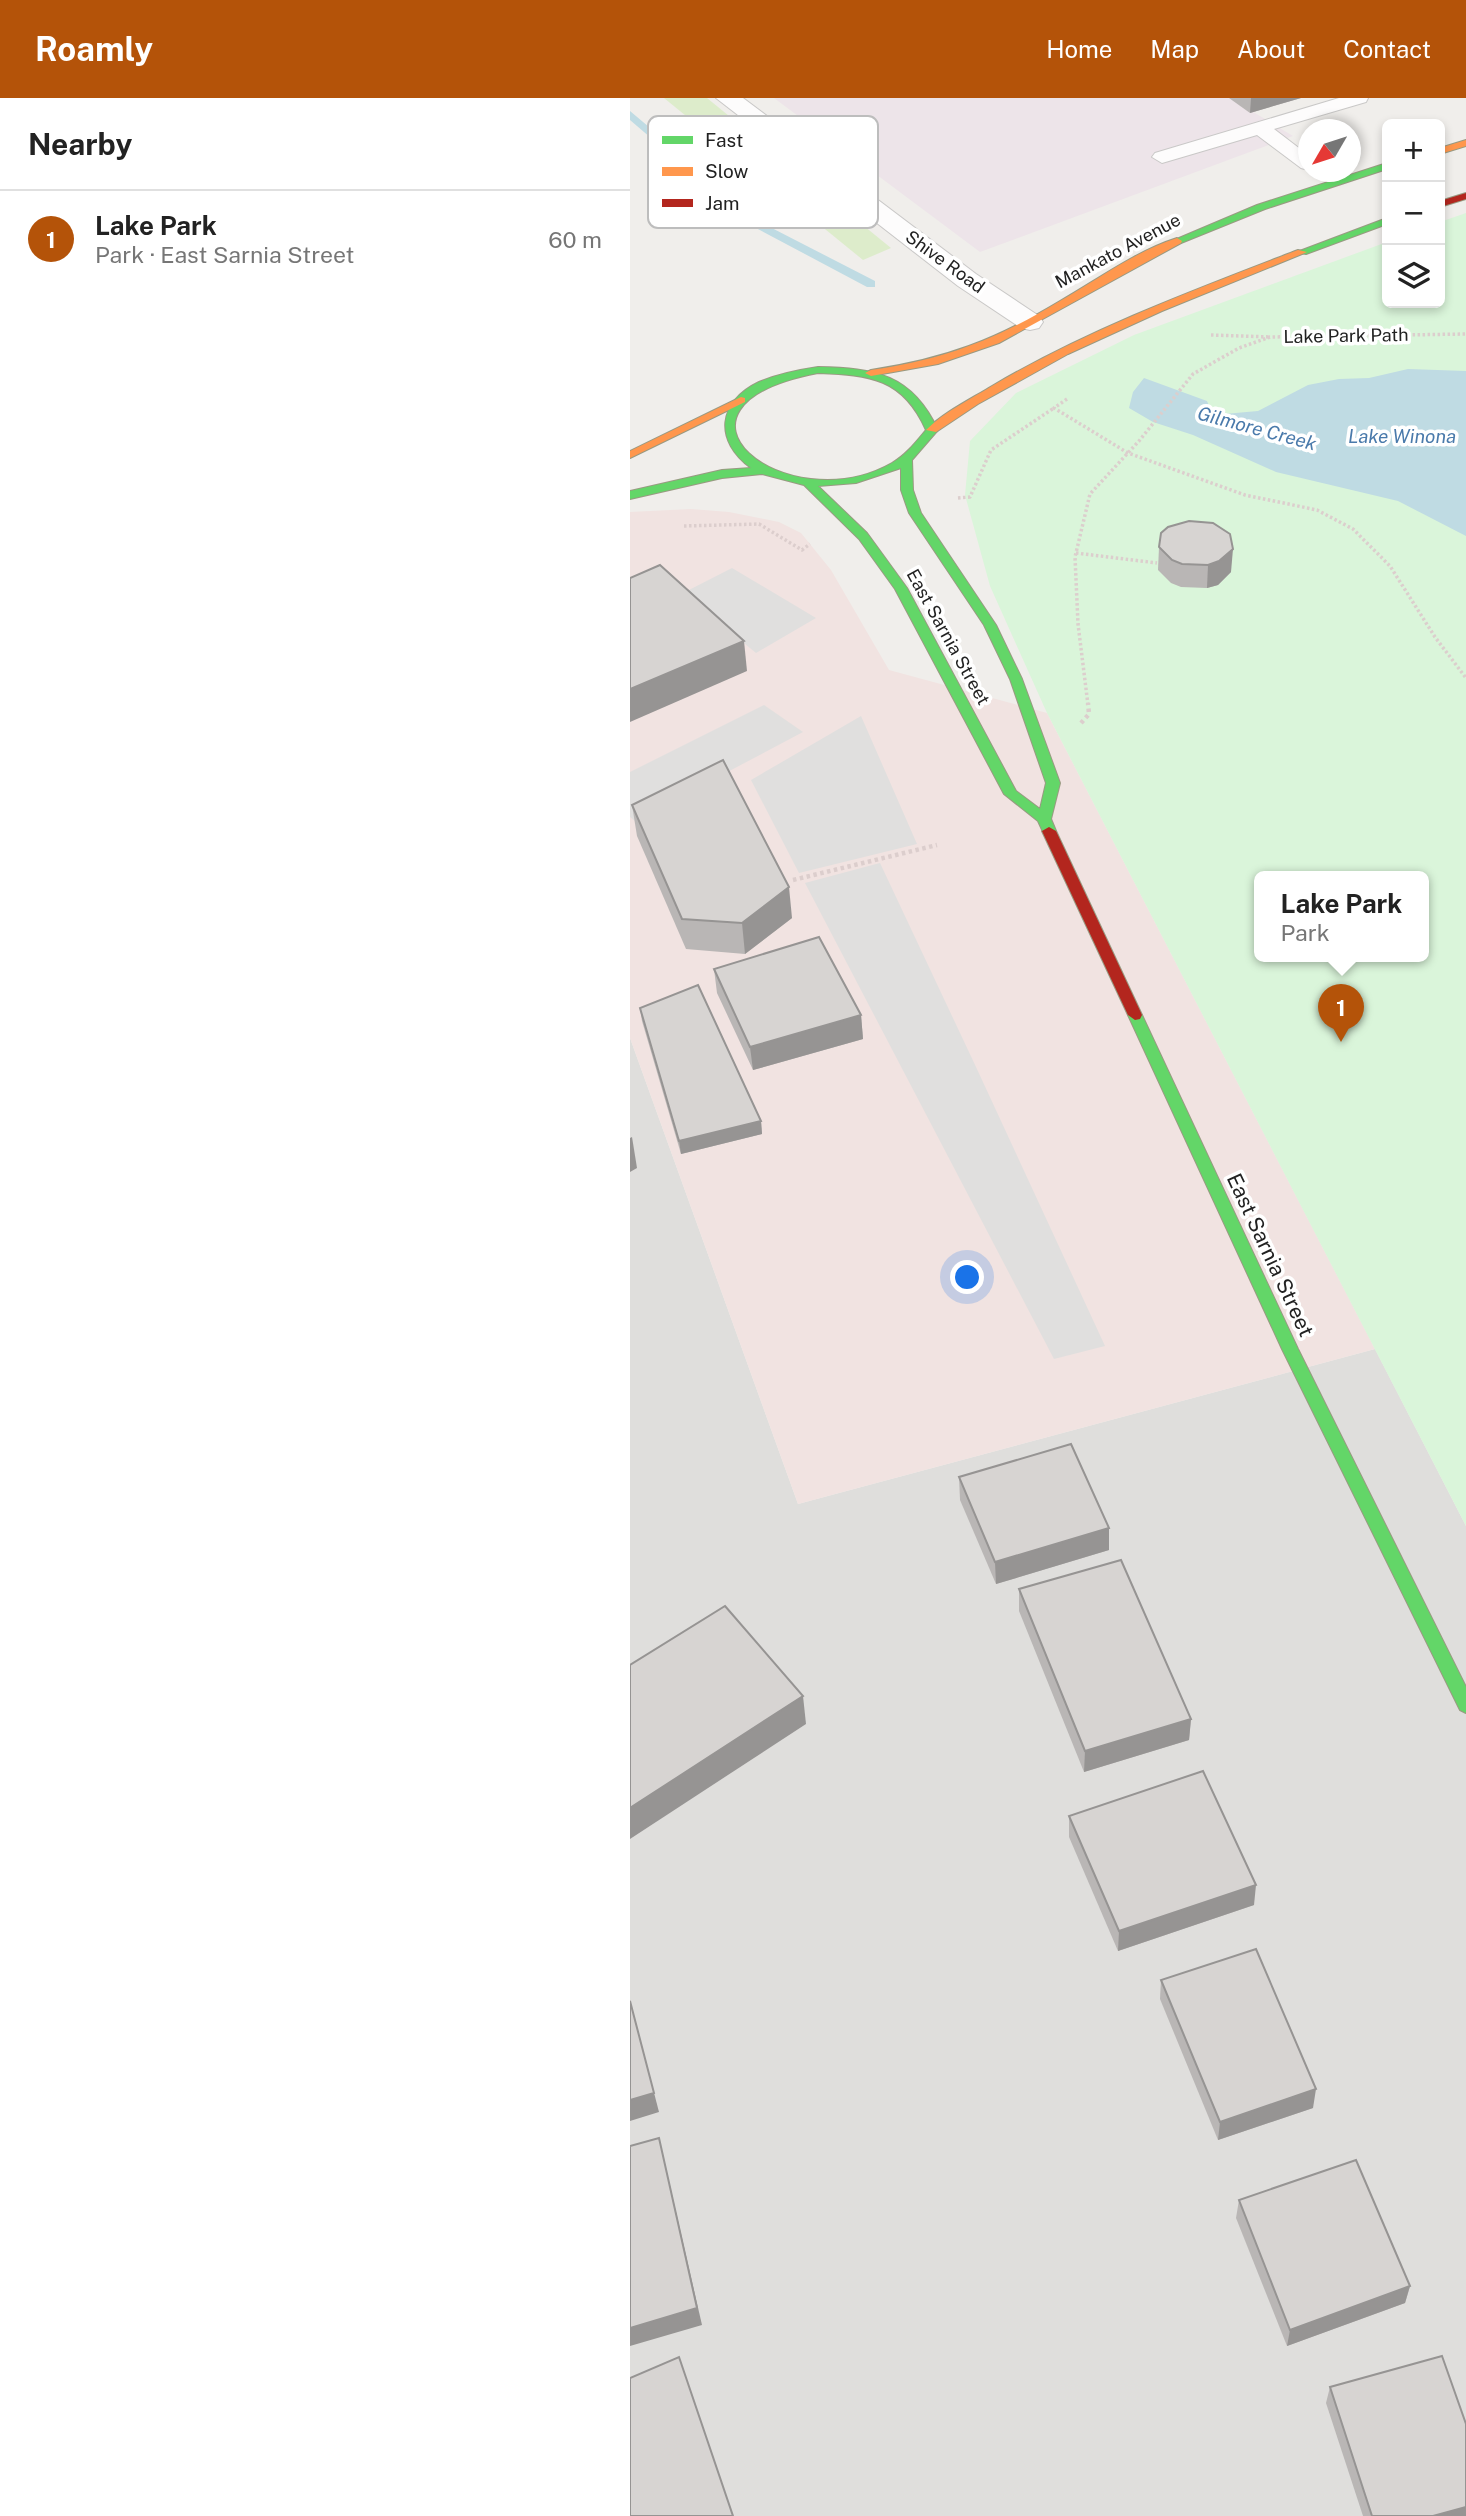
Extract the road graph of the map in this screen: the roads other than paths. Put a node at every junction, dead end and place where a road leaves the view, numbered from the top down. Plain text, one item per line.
1 (728, 98) edge
2 (1359, 98) edge
3 (752, 116) edge
4 (1260, 128) junction
5 (1466, 143) edge
6 (1445, 149) edge
7 (1298, 156) edge
8 (1162, 157) dead end
9 (1382, 167) edge
10 (1361, 171) edge
11 (1315, 182) edge
12 (1466, 196) edge
13 (1445, 202) edge
14 (878, 212) edge
15 (1382, 223) edge
16 (1030, 322) junction
17 (872, 373) junction
18 (741, 400) junction
19 (932, 430) junction
20 (630, 454) edge
21 (906, 461) junction
22 (765, 470) junction
23 (807, 481) junction
24 (630, 495) edge
25 (1044, 819) junction
26 (1466, 1705) edge

1 - 3 street, Shive Road
2 - 4 lane
4 - 7 lane
4 - 8 lane
5 - 6 main road
9 - 10 main road, Mankato Avenue
11 - 16 main road, Mankato Avenue
12 - 13 main road
14 - 16 street, Shive Road
15 - 19 main road
16 - 17 main road, Mankato Avenue
17 - 18 main road, Mankato Avenue
17 - 19 main road, Mankato Avenue
18 - 20 main road, Mankato Avenue
18 - 22 main road
19 - 21 main road
21 - 23 main road
21 - 25 main road, East Sarnia Street
22 - 23 main road
22 - 24 main road
23 - 25 main road, East Sarnia Street
25 - 26 main road, East Sarnia Street

